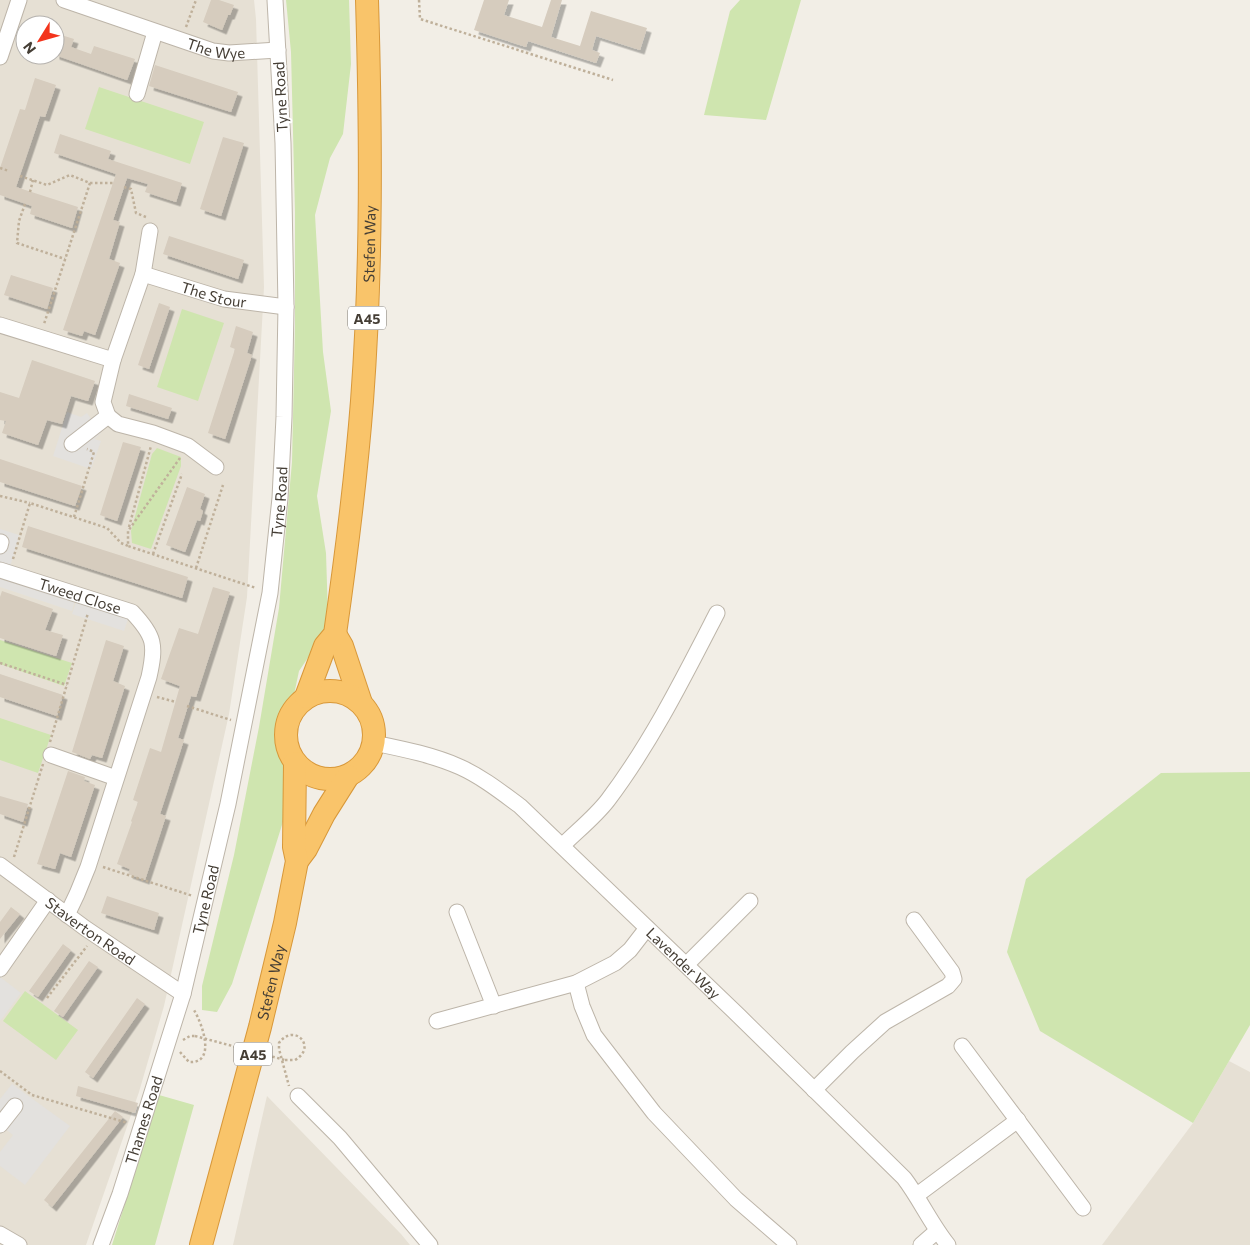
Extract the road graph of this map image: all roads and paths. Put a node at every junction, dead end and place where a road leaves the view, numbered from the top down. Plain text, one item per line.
1 (19, 0) edge
2 (64, 0) edge
3 (196, 0) edge
4 (275, 0) edge
5 (367, 0) edge
6 (419, 0) edge
7 (156, 32) junction
8 (182, 40) junction
9 (278, 50) junction
10 (0, 57) edge
11 (613, 80) dead end
12 (137, 94) dead end
13 (0, 168) edge
14 (9, 171) dead end
15 (20, 176) dead end
16 (34, 180) junction
17 (112, 182) dead end
18 (90, 183) junction
19 (124, 187) dead end
20 (30, 192) dead end
21 (25, 204) dead end
22 (150, 231) joint
23 (65, 259) junction
24 (143, 274) junction
25 (286, 308) junction
26 (0, 325) edge
27 (39, 337) junction
28 (113, 360) junction
29 (108, 416) junction
30 (153, 433) junction
31 (72, 444) joint
32 (188, 446) junction
33 (216, 467) dead end
34 (182, 474) dead end
35 (223, 485) dead end
36 (0, 496) edge
37 (30, 503) junction
38 (74, 517) junction
39 (128, 531) junction
40 (128, 546) junction
41 (153, 554) junction
42 (196, 568) junction
43 (5, 571) edge
44 (270, 593) junction
45 (92, 598) junction
46 (717, 613) dead end
47 (335, 634) junction
48 (0, 663) edge
49 (67, 685) junction
50 (144, 693) junction
51 (306, 697) junction
52 (176, 702) dead end
53 (361, 703) junction
54 (188, 706) dead end
55 (245, 724) junction
56 (374, 743) junction
57 (48, 754) junction
58 (295, 763) junction
59 (348, 776) junction
60 (116, 778) junction
61 (562, 846) junction
62 (297, 861) junction
63 (89, 863) junction
64 (5, 869) edge
65 (48, 900) junction
66 (206, 900) junction
67 (750, 901) dead end
68 (458, 912) dead end
69 (67, 915) junction
70 (914, 920) dead end
71 (647, 928) junction
72 (95, 935) junction
73 (686, 965) junction
74 (0, 969) edge
75 (576, 983) junction
76 (183, 994) junction
77 (47, 998) dead end
78 (494, 1006) junction
79 (437, 1021) dead end
80 (962, 1046) dead end
81 (0, 1071) edge
82 (814, 1090) junction
83 (298, 1096) joint
84 (15, 1106) dead end
85 (1018, 1120) junction
86 (0, 1125) edge
87 (141, 1127) junction
88 (917, 1195) junction
89 (1083, 1208) dead end
90 (937, 1231) junction
91 (101, 1245) edge
92 (201, 1245) edge
93 (430, 1245) edge
94 (789, 1245) edge
95 (921, 1245) edge
96 (948, 1245) edge

1 - 10 street
2 - 7 street, The Wye
3 - 8 path
4 - 9 street, Tyne Road
5 - 47 highway, Stefen Way / A45
6 - 11 path
7 - 8 street, The Wye
7 - 12 street
8 - 9 street, The Wye
9 - 25 street, Tyne Road
13 - 14 path
15 - 16 path
16 - 18 path
16 - 20 path
17 - 18 path
18 - 23 path
19 - 22 path
21 - 23 path
22 - 24 street
23 - 27 path
24 - 25 street, The Stour
24 - 28 street
25 - 44 street, Tyne Road
26 - 27 street
27 - 28 street
28 - 29 street
29 - 30 street
29 - 31 street
30 - 32 street
30 - 39 path
31 - 38 path
32 - 33 street
32 - 39 path
34 - 41 path
35 - 42 path
36 - 37 path
37 - 38 path
37 - 43 path
38 - 40 path
39 - 40 path
40 - 41 path
41 - 42 path
42 - 44 path
43 - 45 street, Tweed Close
44 - 55 street, Tyne Road
45 - 49 path
45 - 50 street, Tweed Close
46 - 61 street
47 - 51 highway, Stefen Way / A45
47 - 53 highway
48 - 49 path
49 - 57 path
50 - 52 path
50 - 60 street, Tweed Close
51 - 53 highway
51 - 58 highway
53 - 56 highway
54 - 55 path
55 - 66 street, Tyne Road
56 - 59 highway
56 - 61 street, Lavender Way
57 - 60 street
57 - 64 path
58 - 59 highway
58 - 62 highway, Stefen Way / A45
59 - 62 highway, Stefen Way / A45
60 - 63 street, Tweed Close
61 - 71 street, Lavender Way
62 - 92 highway, Stefen Way / A45
63 - 66 path
63 - 69 street, Tweed Close
64 - 65 street, Staverton Road
65 - 69 street, Staverton Road
65 - 74 street
66 - 76 street, Tyne Road
67 - 73 street
68 - 78 street
69 - 72 street, Staverton Road
70 - 82 street
71 - 73 street, Lavender Way
71 - 75 street
72 - 76 street, Staverton Road
72 - 77 path
73 - 82 street, Lavender Way
75 - 78 street
75 - 94 street
76 - 83 path, bridge
76 - 87 street, Thames Road
78 - 79 street
80 - 85 street
81 - 87 path
82 - 88 street, Lavender Way
83 - 93 street
84 - 86 street
85 - 88 street
85 - 89 street
87 - 91 street, Thames Road
88 - 90 street, Lavender Way
90 - 95 street
90 - 96 street, Lavender Way

